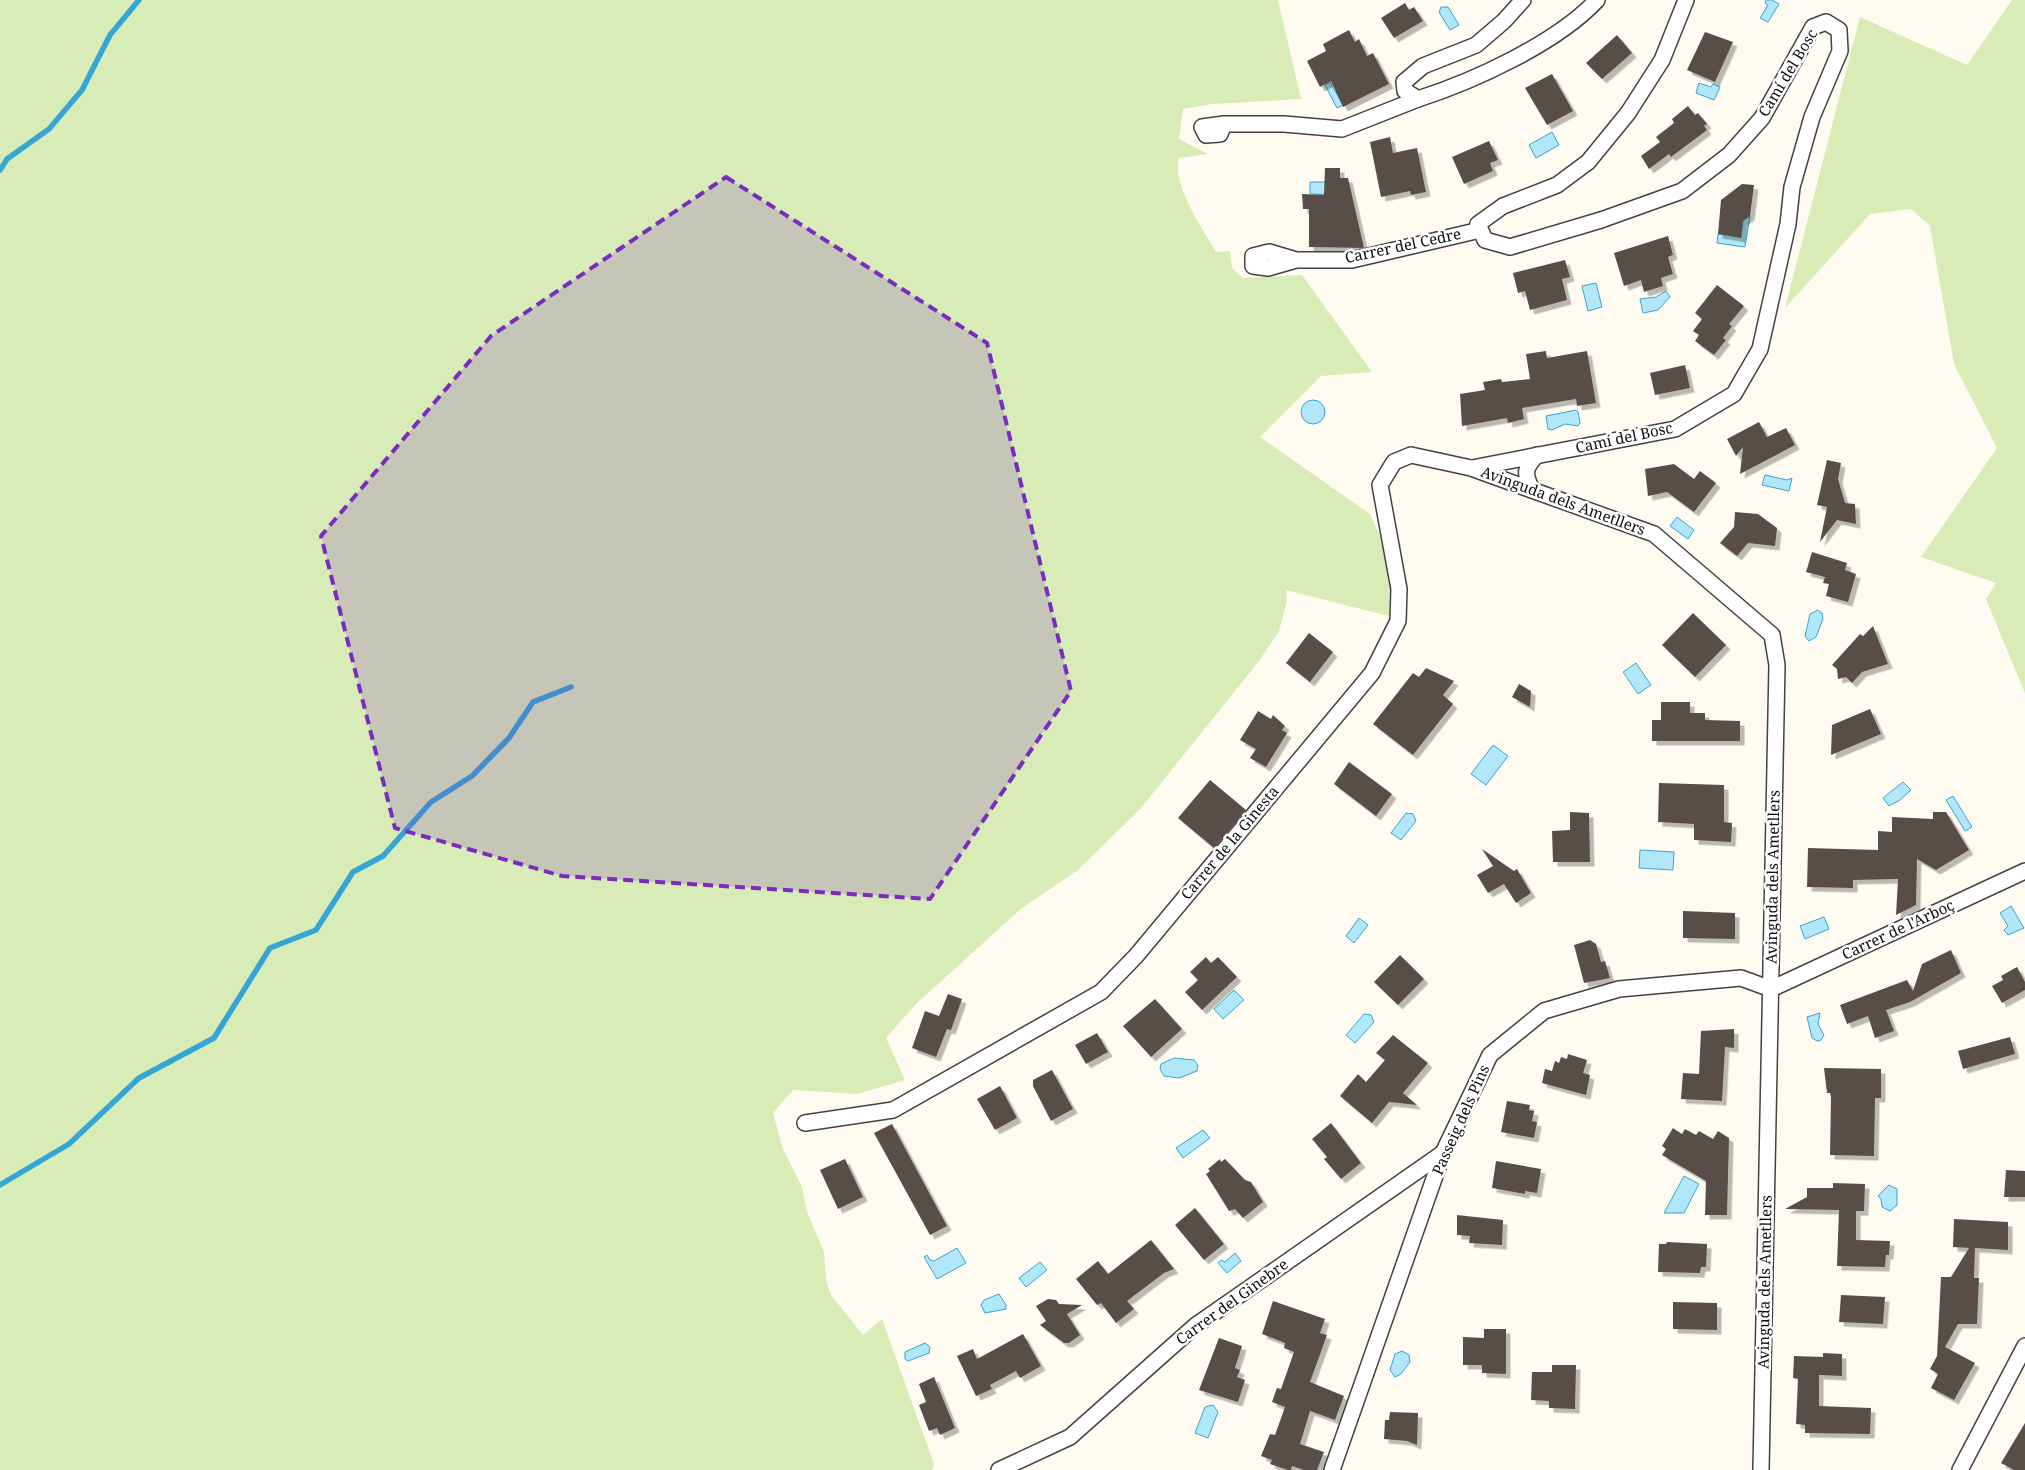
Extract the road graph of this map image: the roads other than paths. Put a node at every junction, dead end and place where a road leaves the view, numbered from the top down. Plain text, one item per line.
1 (1523, 0) edge
2 (1597, 0) edge
3 (1686, 0) edge
4 (1418, 99) junction
5 (1224, 124) dead end
6 (1480, 230) junction
7 (1296, 260) dead end
8 (1537, 455) junction
9 (1471, 468) junction
10 (1532, 490) junction
11 (2025, 871) edge
12 (1771, 989) junction
13 (805, 1123) dead end
14 (1443, 1153) junction
15 (2025, 1346) edge
16 (999, 1470) edge
17 (1332, 1470) edge
18 (1761, 1470) edge
19 (1960, 1470) edge

1 - 4 street
2 - 4 street
3 - 6 street
4 - 5 street
6 - 7 street, Carrer del Cedre
6 - 8 street, Camí del Bosc
8 - 9 street, Camí del Bosc
8 - 10 street
9 - 10 street, Avinguda dels Ametllers
9 - 13 street, Carrer de la Ginesta
10 - 12 street, Avinguda dels Ametllers
11 - 12 street, Carrer de l'Arboç
12 - 14 street, Passeig dels Pins
12 - 18 street, Avinguda dels Ametllers
14 - 16 street, Carrer del Ginebre
14 - 17 street, Passeig dels Pins
15 - 19 street

